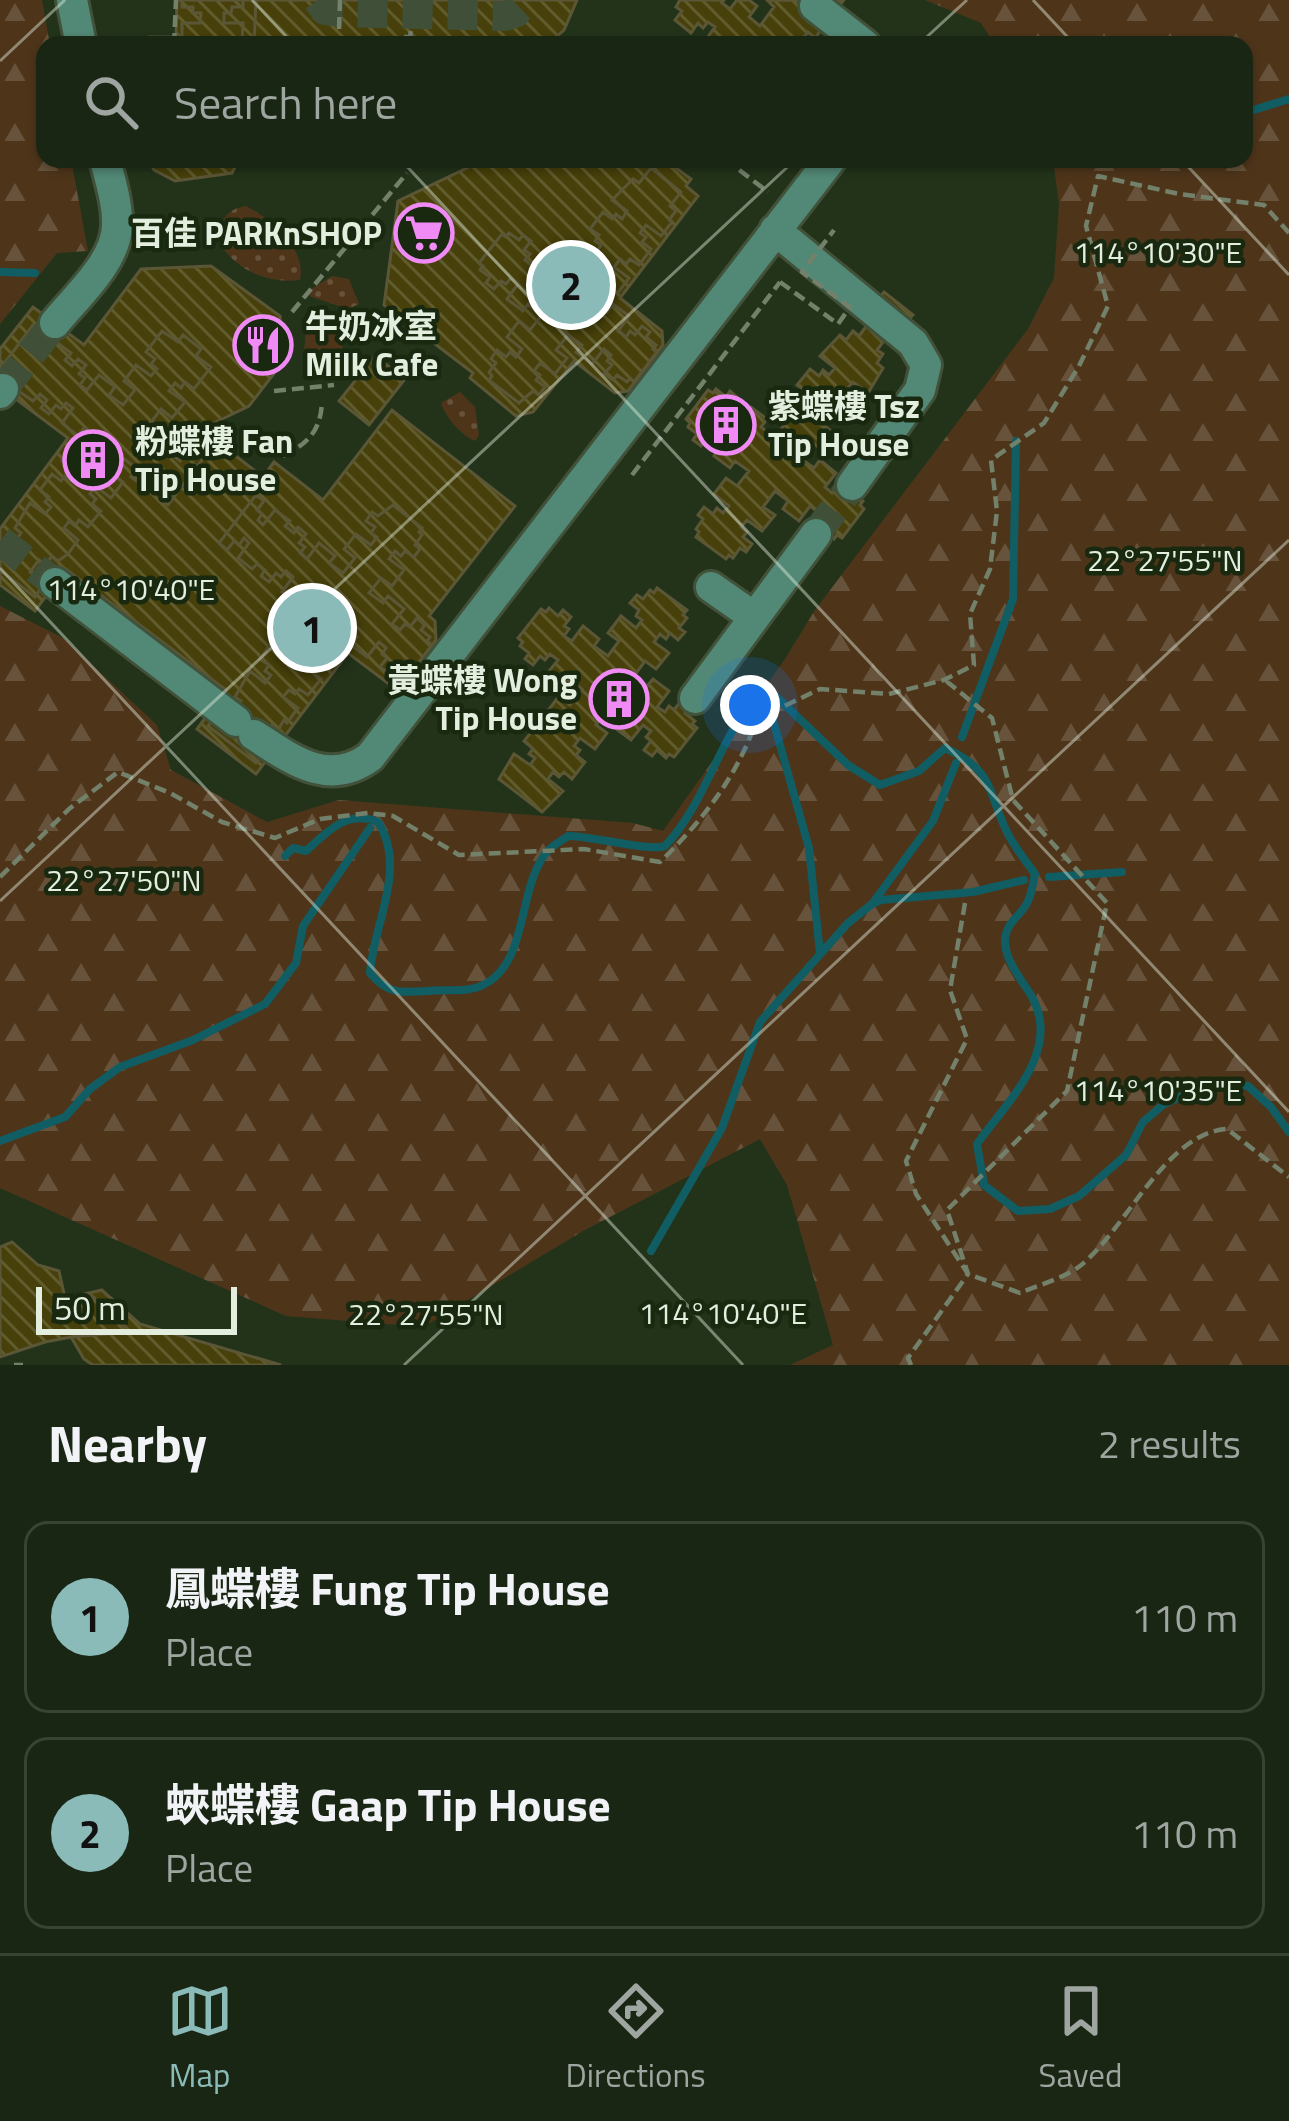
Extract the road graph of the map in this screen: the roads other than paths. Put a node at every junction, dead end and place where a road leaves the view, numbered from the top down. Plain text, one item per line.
1 (72, 0) edge
2 (815, 7) dead end
3 (79, 36) edge
4 (853, 36) edge
5 (107, 168) edge
6 (824, 168) edge
7 (784, 220) junction
8 (55, 323) tunnel mouth
9 (852, 484) tunnel mouth
10 (816, 534) tunnel mouth
11 (55, 584) tunnel mouth
12 (711, 587) dead end
13 (754, 617) junction
14 (695, 698) dead end

1 - 3 lane
2 - 4 lane
5 - 8 lane
6 - 7 lane
7 - 9 lane
7 - 11 lane
10 - 13 lane
12 - 13 lane
13 - 14 lane

